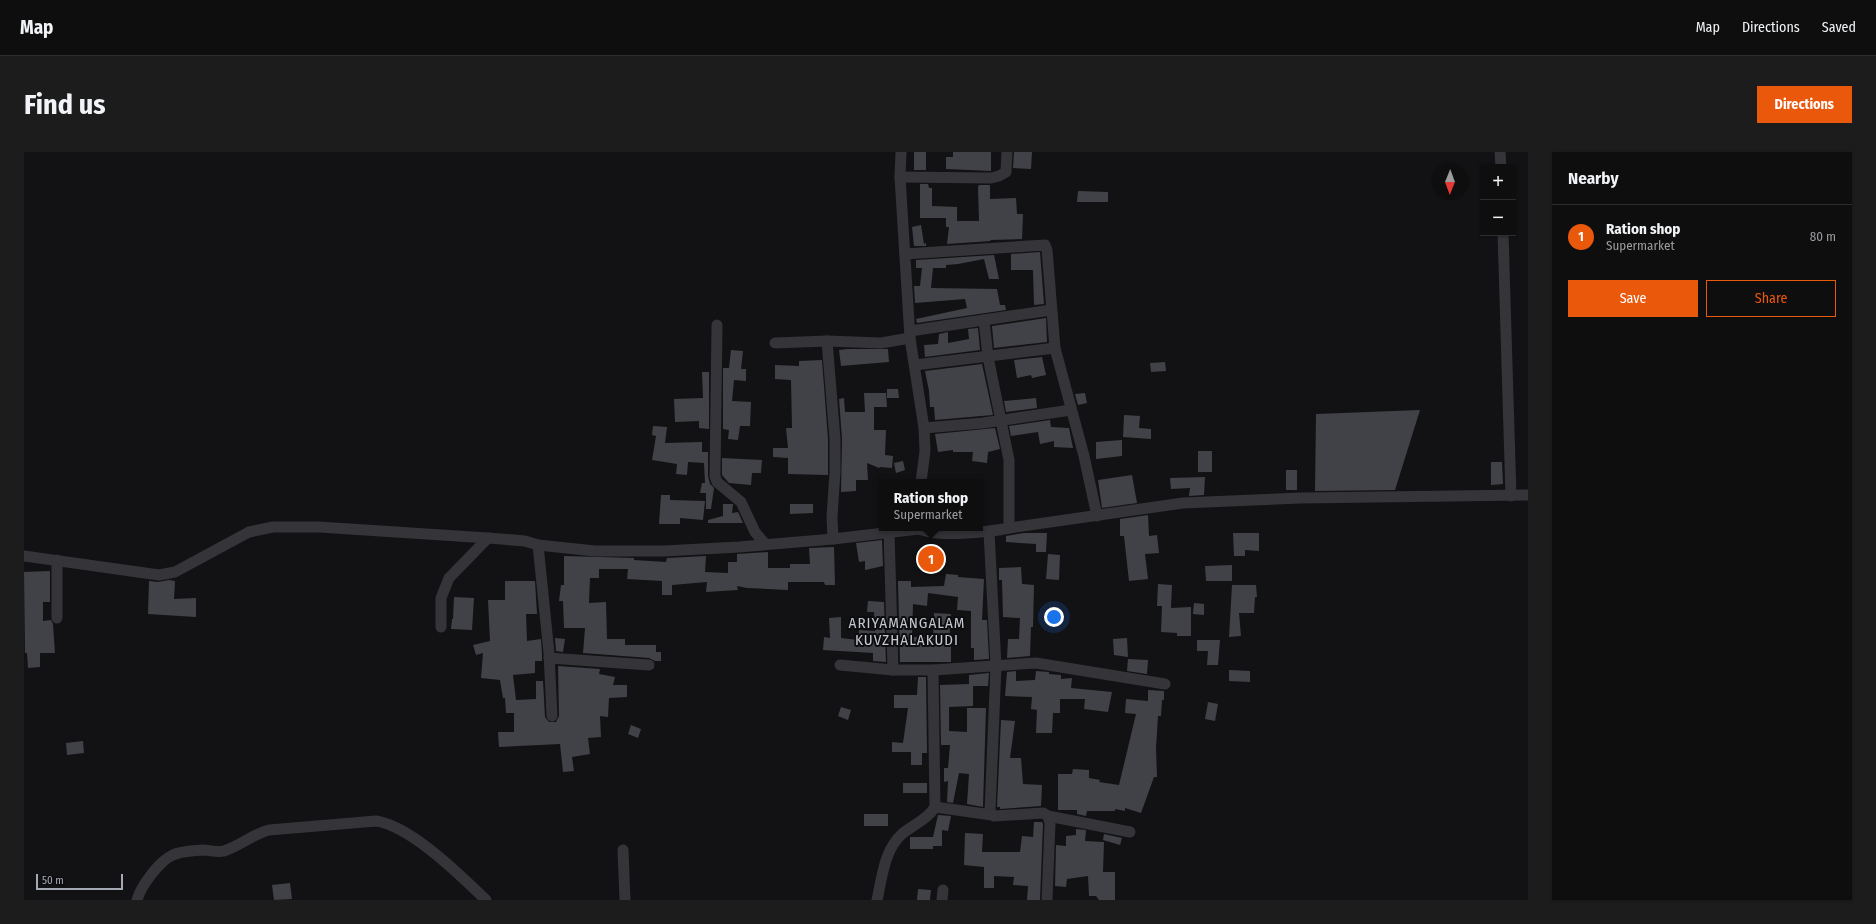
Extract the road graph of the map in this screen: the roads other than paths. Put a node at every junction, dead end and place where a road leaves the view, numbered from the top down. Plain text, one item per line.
1 (901, 152) edge
2 (1007, 152) edge
3 (1500, 152) edge
4 (1501, 164) edge
5 (900, 177) junction
6 (1503, 236) edge
7 (905, 254) junction
8 (1051, 310) junction
9 (984, 320) junction
10 (717, 325) dead end
11 (910, 335) junction
12 (827, 342) junction
13 (775, 343) dead end
14 (1055, 348) junction
15 (988, 357) junction
16 (915, 365) junction
17 (1071, 410) junction
18 (1002, 421) junction
19 (924, 428) junction
20 (921, 479) edge
21 (1528, 495) edge
22 (1511, 496) junction
23 (1097, 516) junction
24 (1009, 528) junction
25 (889, 531) joint
26 (932, 531) edge
27 (990, 532) junction
28 (833, 535) junction
29 (488, 538) junction
30 (765, 544) junction
31 (538, 545) junction
32 (24, 556) edge
33 (57, 560) junction
34 (56, 618) dead end
35 (441, 627) dead end
36 (549, 658) junction
37 (649, 665) dead end
38 (840, 665) dead end
39 (996, 666) junction
40 (893, 670) junction
41 (933, 670) junction
42 (1164, 684) dead end
43 (552, 716) dead end
44 (935, 807) junction
45 (992, 815) junction
46 (1048, 816) junction
47 (1130, 832) dead end
48 (623, 850) dead end
49 (137, 900) edge
50 (486, 900) edge
51 (625, 900) edge
52 (877, 900) edge
53 (1046, 900) edge

1 - 5 street
2 - 5 street
3 - 4 street
5 - 7 street
6 - 22 street
7 - 8 street
7 - 11 street
8 - 9 street
8 - 14 street
9 - 11 street
9 - 15 street
10 - 30 street
11 - 12 street
11 - 16 street
12 - 13 street
12 - 28 street
14 - 15 street
14 - 17 street
15 - 16 street
15 - 18 street
16 - 19 street
17 - 18 street
17 - 23 street
18 - 19 street
18 - 24 street
19 - 20 street
21 - 22 street
22 - 23 street
23 - 24 street
24 - 27 street
25 - 28 street
25 - 40 street
26 - 27 street
27 - 39 street
28 - 30 street
29 - 31 street
29 - 33 street
29 - 35 street
30 - 31 street
31 - 36 street
32 - 33 street
33 - 34 street
36 - 37 street
36 - 43 street
38 - 40 street
39 - 41 street
39 - 42 street
39 - 45 street
40 - 41 street
41 - 44 street
44 - 45 street
44 - 52 street
45 - 46 street
46 - 47 street
46 - 53 street
48 - 51 street
49 - 50 street

